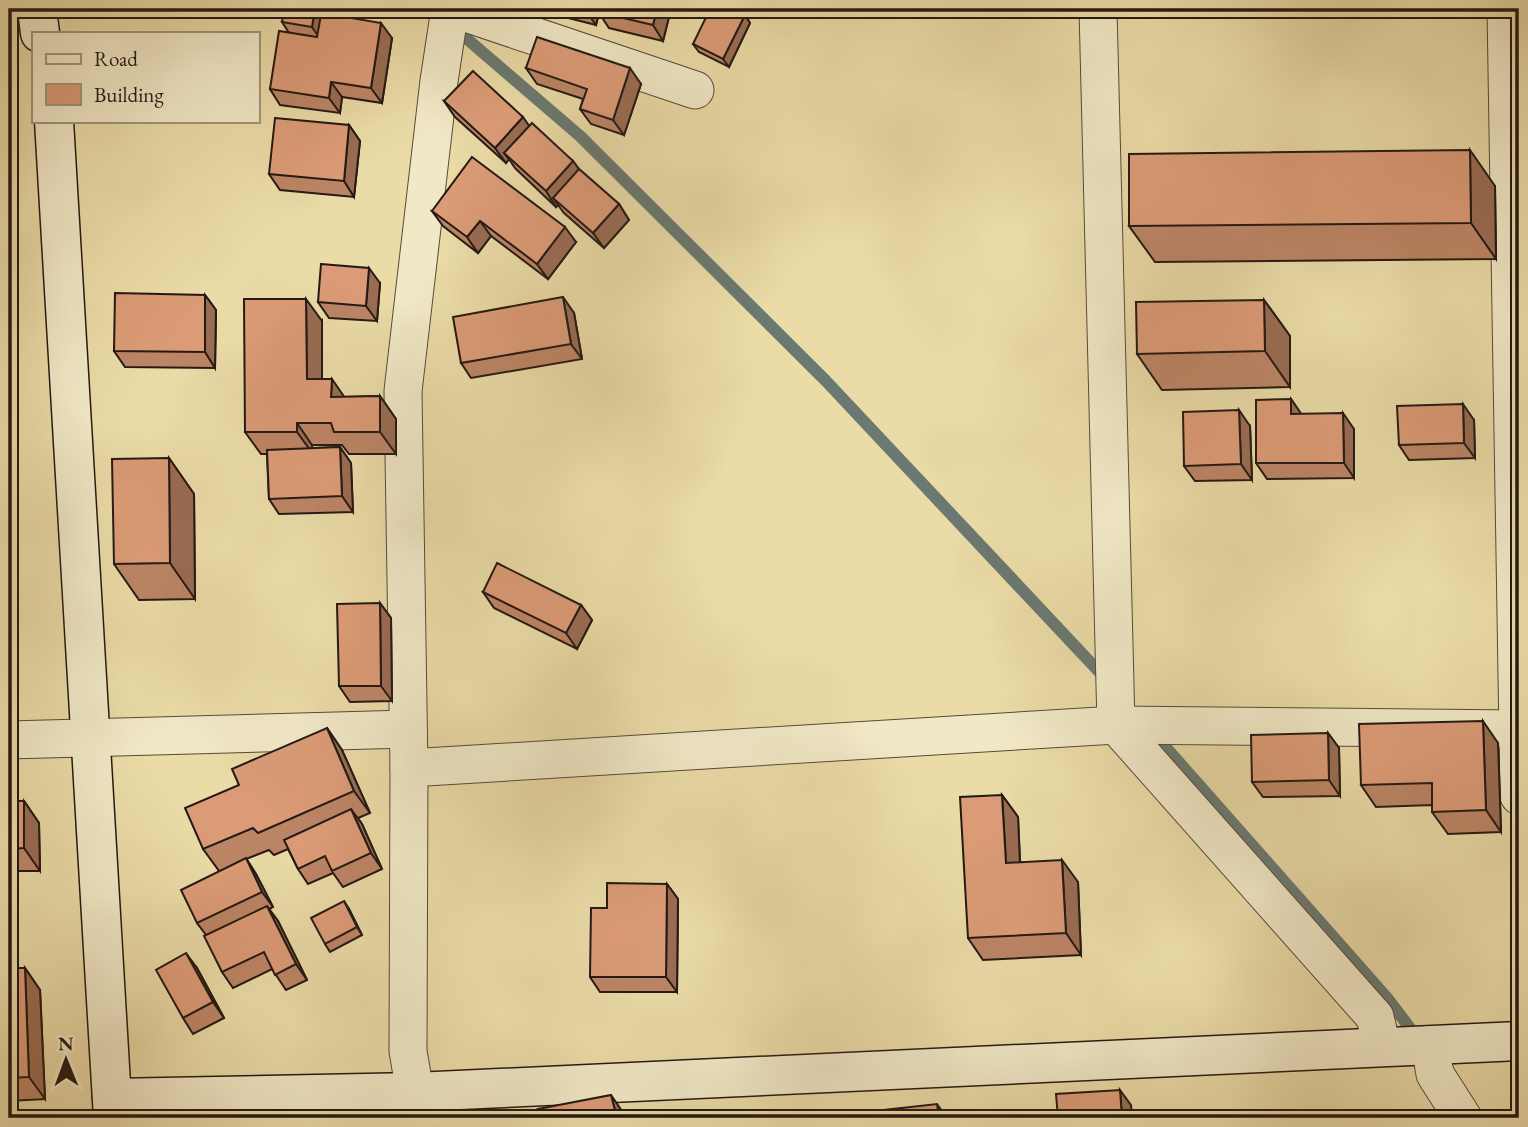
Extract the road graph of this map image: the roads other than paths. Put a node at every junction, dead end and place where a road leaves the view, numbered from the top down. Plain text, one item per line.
1 (37, 9) edge
2 (452, 9) edge
3 (1098, 9) edge
4 (1506, 9) edge
5 (40, 32) edge
6 (695, 90) dead end
7 (54, 122) edge
8 (1116, 725) junction
9 (408, 729) junction
10 (1518, 729) edge
11 (9, 740) edge
12 (89, 740) junction
13 (409, 768) junction
14 (1519, 796) edge
15 (1519, 1041) edge
16 (1430, 1045) junction
17 (1382, 1047) junction
18 (112, 1108) edge
19 (414, 1110) edge
20 (1463, 1118) edge

1 - 5 street
2 - 6 street
2 - 9 street
3 - 8 street
4 - 10 street
7 - 12 street
8 - 10 street
8 - 13 street
8 - 17 street
9 - 12 street
9 - 13 street
10 - 14 street
11 - 12 street
12 - 18 street
13 - 19 street
15 - 16 street
16 - 17 street
16 - 20 street
17 - 19 street
18 - 19 street

